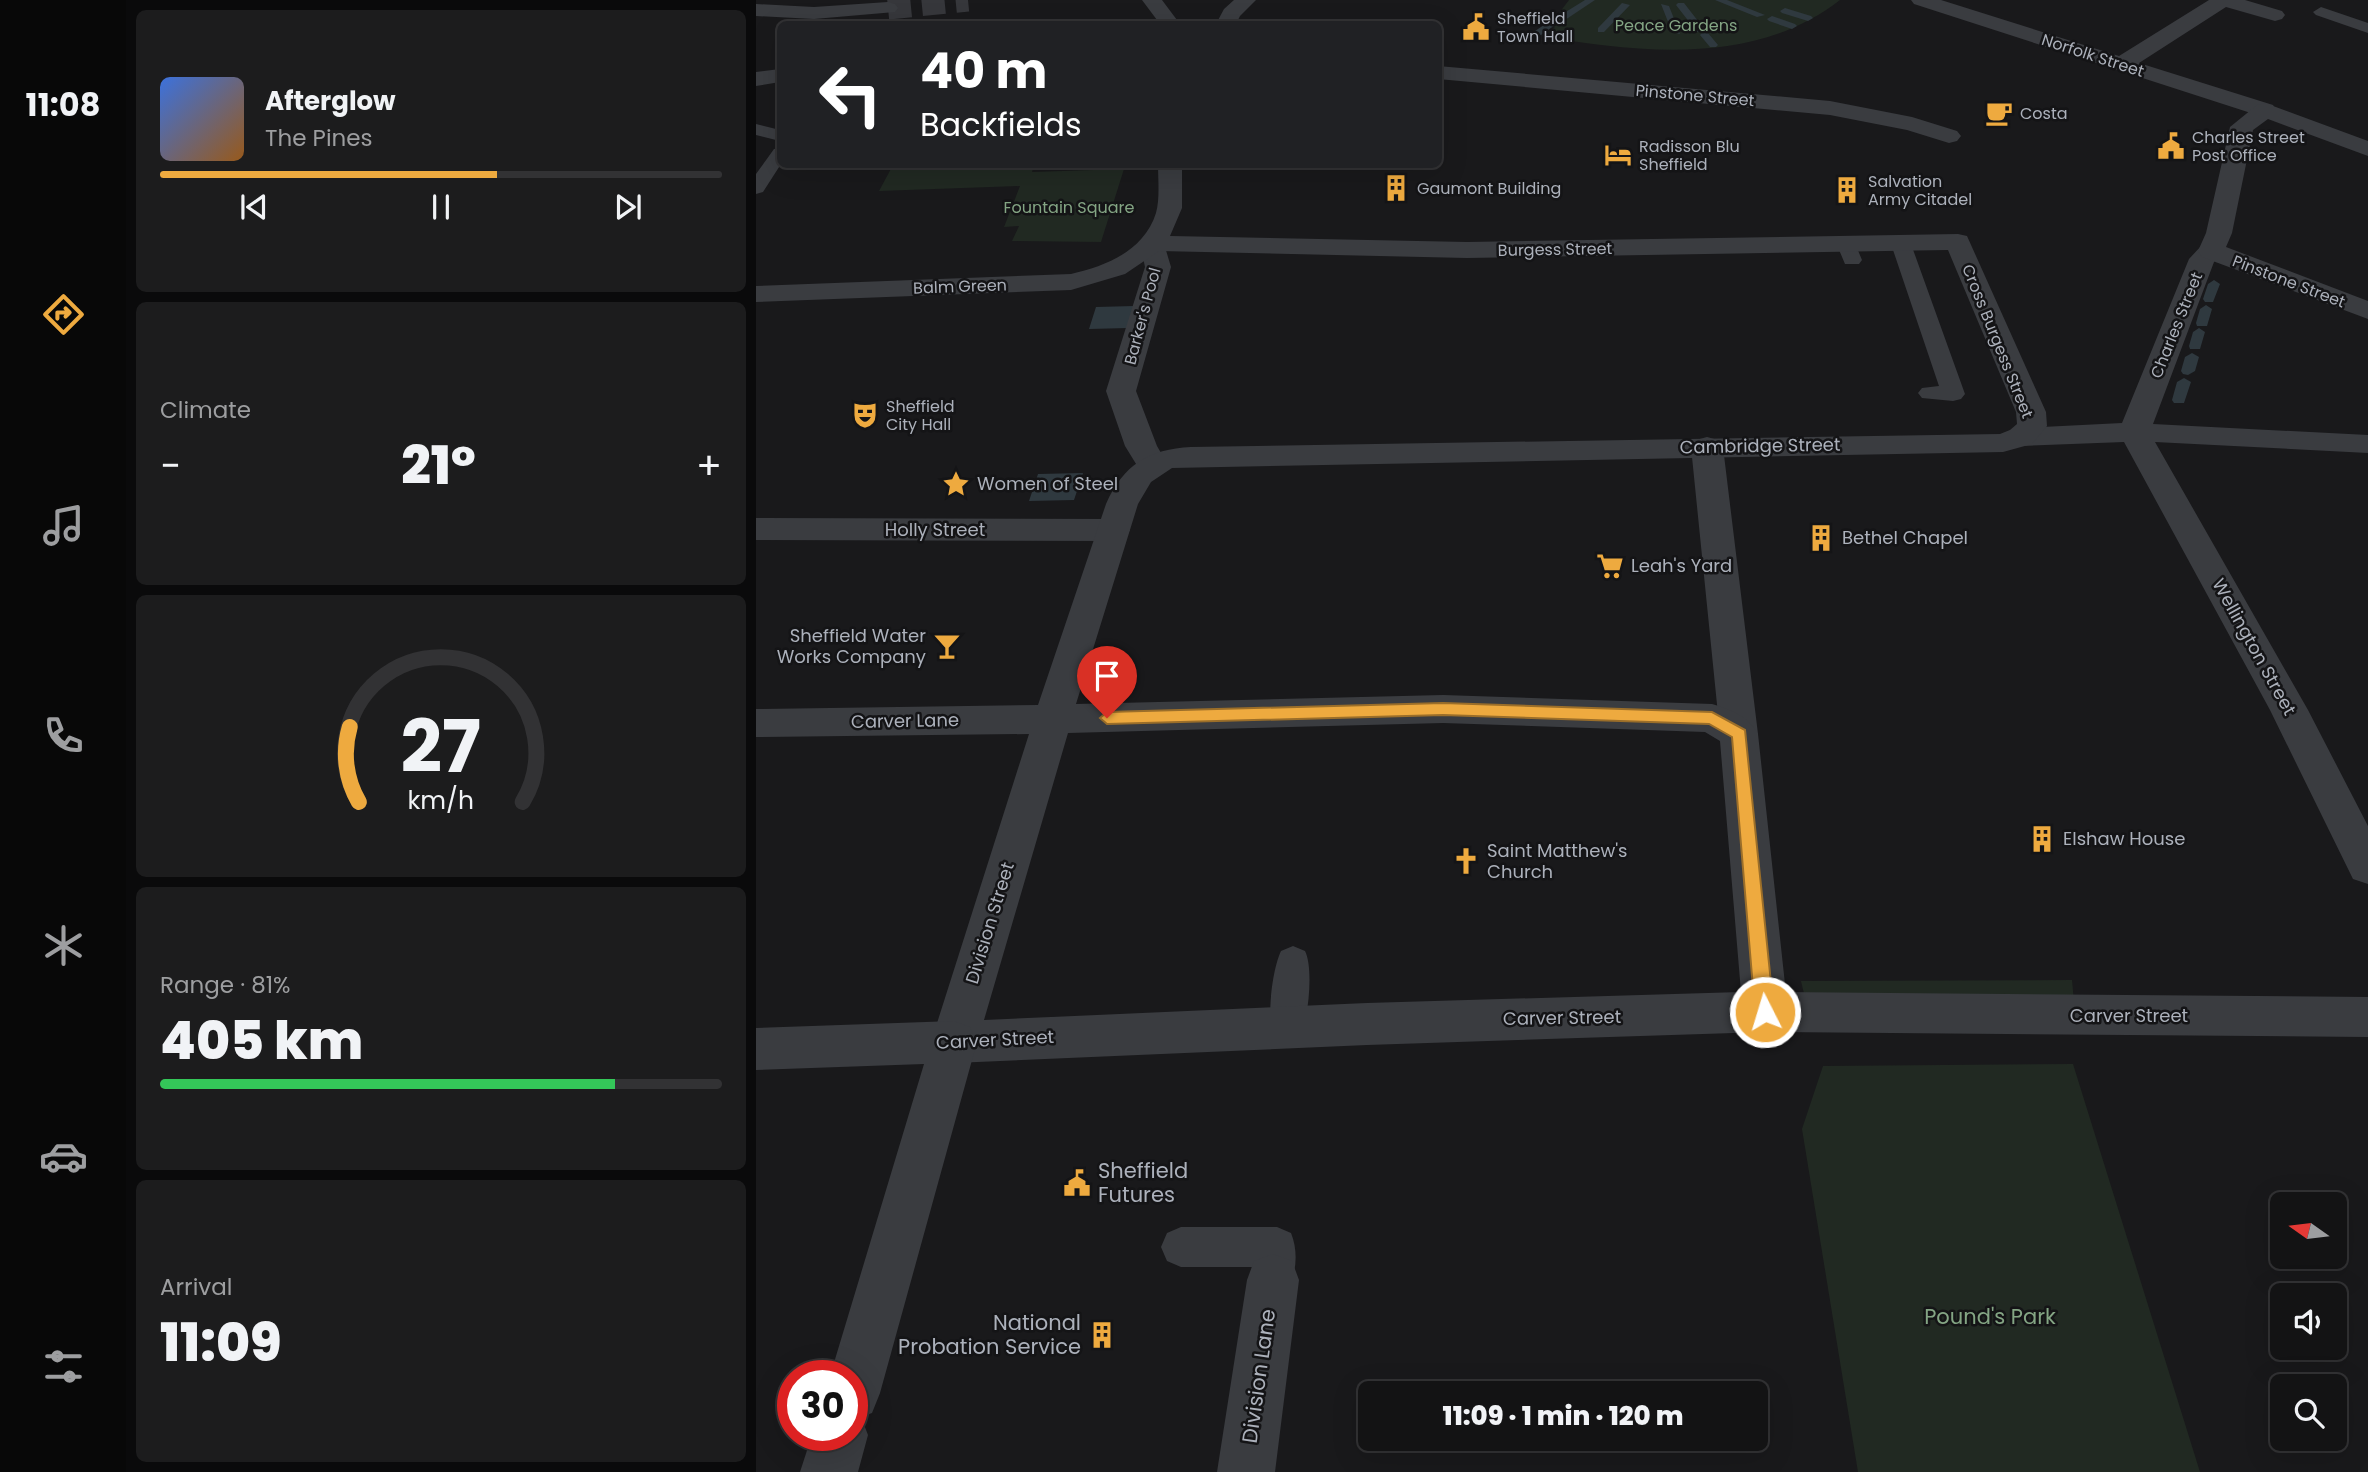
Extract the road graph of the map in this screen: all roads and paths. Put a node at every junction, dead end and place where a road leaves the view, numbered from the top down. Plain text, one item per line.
1 (1152, 0) edge
2 (1246, 0) edge
3 (1921, 0) edge
4 (1984, 0) edge
5 (2223, 0) edge
6 (888, 8) tunnel mouth
7 (2337, 8) dead end
8 (756, 10) edge
9 (1960, 12) junction
10 (2321, 12) dead end
11 (2275, 15) dead end
12 (2368, 17) edge
13 (1168, 21) edge
14 (1227, 21) edge
15 (2368, 28) edge
16 (2122, 64) junction
17 (1442, 72) edge
18 (2265, 110) junction
19 (756, 129) edge
20 (777, 135) edge
21 (1949, 136) dead end
22 (2368, 149) edge
23 (777, 157) edge
24 (1170, 168) edge
25 (756, 188) edge
26 (1958, 242) joint
27 (1153, 243) junction
28 (1901, 244) junction
29 (2211, 251) junction
30 (756, 294) edge
31 (2368, 311) edge
32 (1930, 393) dead end
33 (2134, 432) junction
34 (2021, 437) junction
35 (2368, 444) edge
36 (1707, 447) junction
37 (1152, 465) junction
38 (756, 529) edge
39 (1113, 530) junction
40 (1053, 719) junction
41 (756, 723) edge
42 (1739, 734) junction
43 (2368, 867) edge
44 (1293, 961) dead end
45 (1765, 1012) junction
46 (2368, 1017) edge
47 (1287, 1028) junction
48 (954, 1042) junction
49 (756, 1049) edge
50 (1181, 1247) dead end
51 (1273, 1280) joint
52 (862, 1360) edge
53 (835, 1451) edge
54 (829, 1472) edge
55 (1245, 1472) edge

1 - 13 street
2 - 14 street
3 - 9 street, Norfolk Street
4 - 9 street
5 - 11 street
5 - 16 street
6 - 8 street
7 - 12 lane
9 - 16 street, Norfolk Street
10 - 15 lane
16 - 18 street, Norfolk Street
17 - 21 street, Pinstone Street
18 - 22 street, Norfolk Street
18 - 29 street, Charles Street
19 - 20 lane
23 - 25 lane
24 - 27 street, Barker's Pool
26 - 28 street, Burgess Street
26 - 34 street, Cross Burgess Street
27 - 28 street, Burgess Street
27 - 30 street, Balm Green
27 - 37 street, Barker's Pool
28 - 32 lane
29 - 31 street, Pinstone Street
29 - 33 street, Charles Street
33 - 34 street, Cambridge Street
33 - 35 street, Cambridge Street
33 - 43 street, Wellington Street
34 - 36 street, Cambridge Street
36 - 37 street, Cambridge Street
36 - 42 street
37 - 39 street, Division Street
38 - 39 street, Holly Street
39 - 40 street, Division Street
40 - 41 street, Carver Lane
40 - 42 street, Carver Lane
40 - 48 street, Division Street
42 - 45 street
44 - 47 lane
45 - 46 street, Carver Street
45 - 47 street, Carver Street
47 - 48 street, Carver Street
48 - 49 street, Carver Street
48 - 52 street, Division Street
50 - 51 lane
51 - 55 street, Division Lane
53 - 54 street

